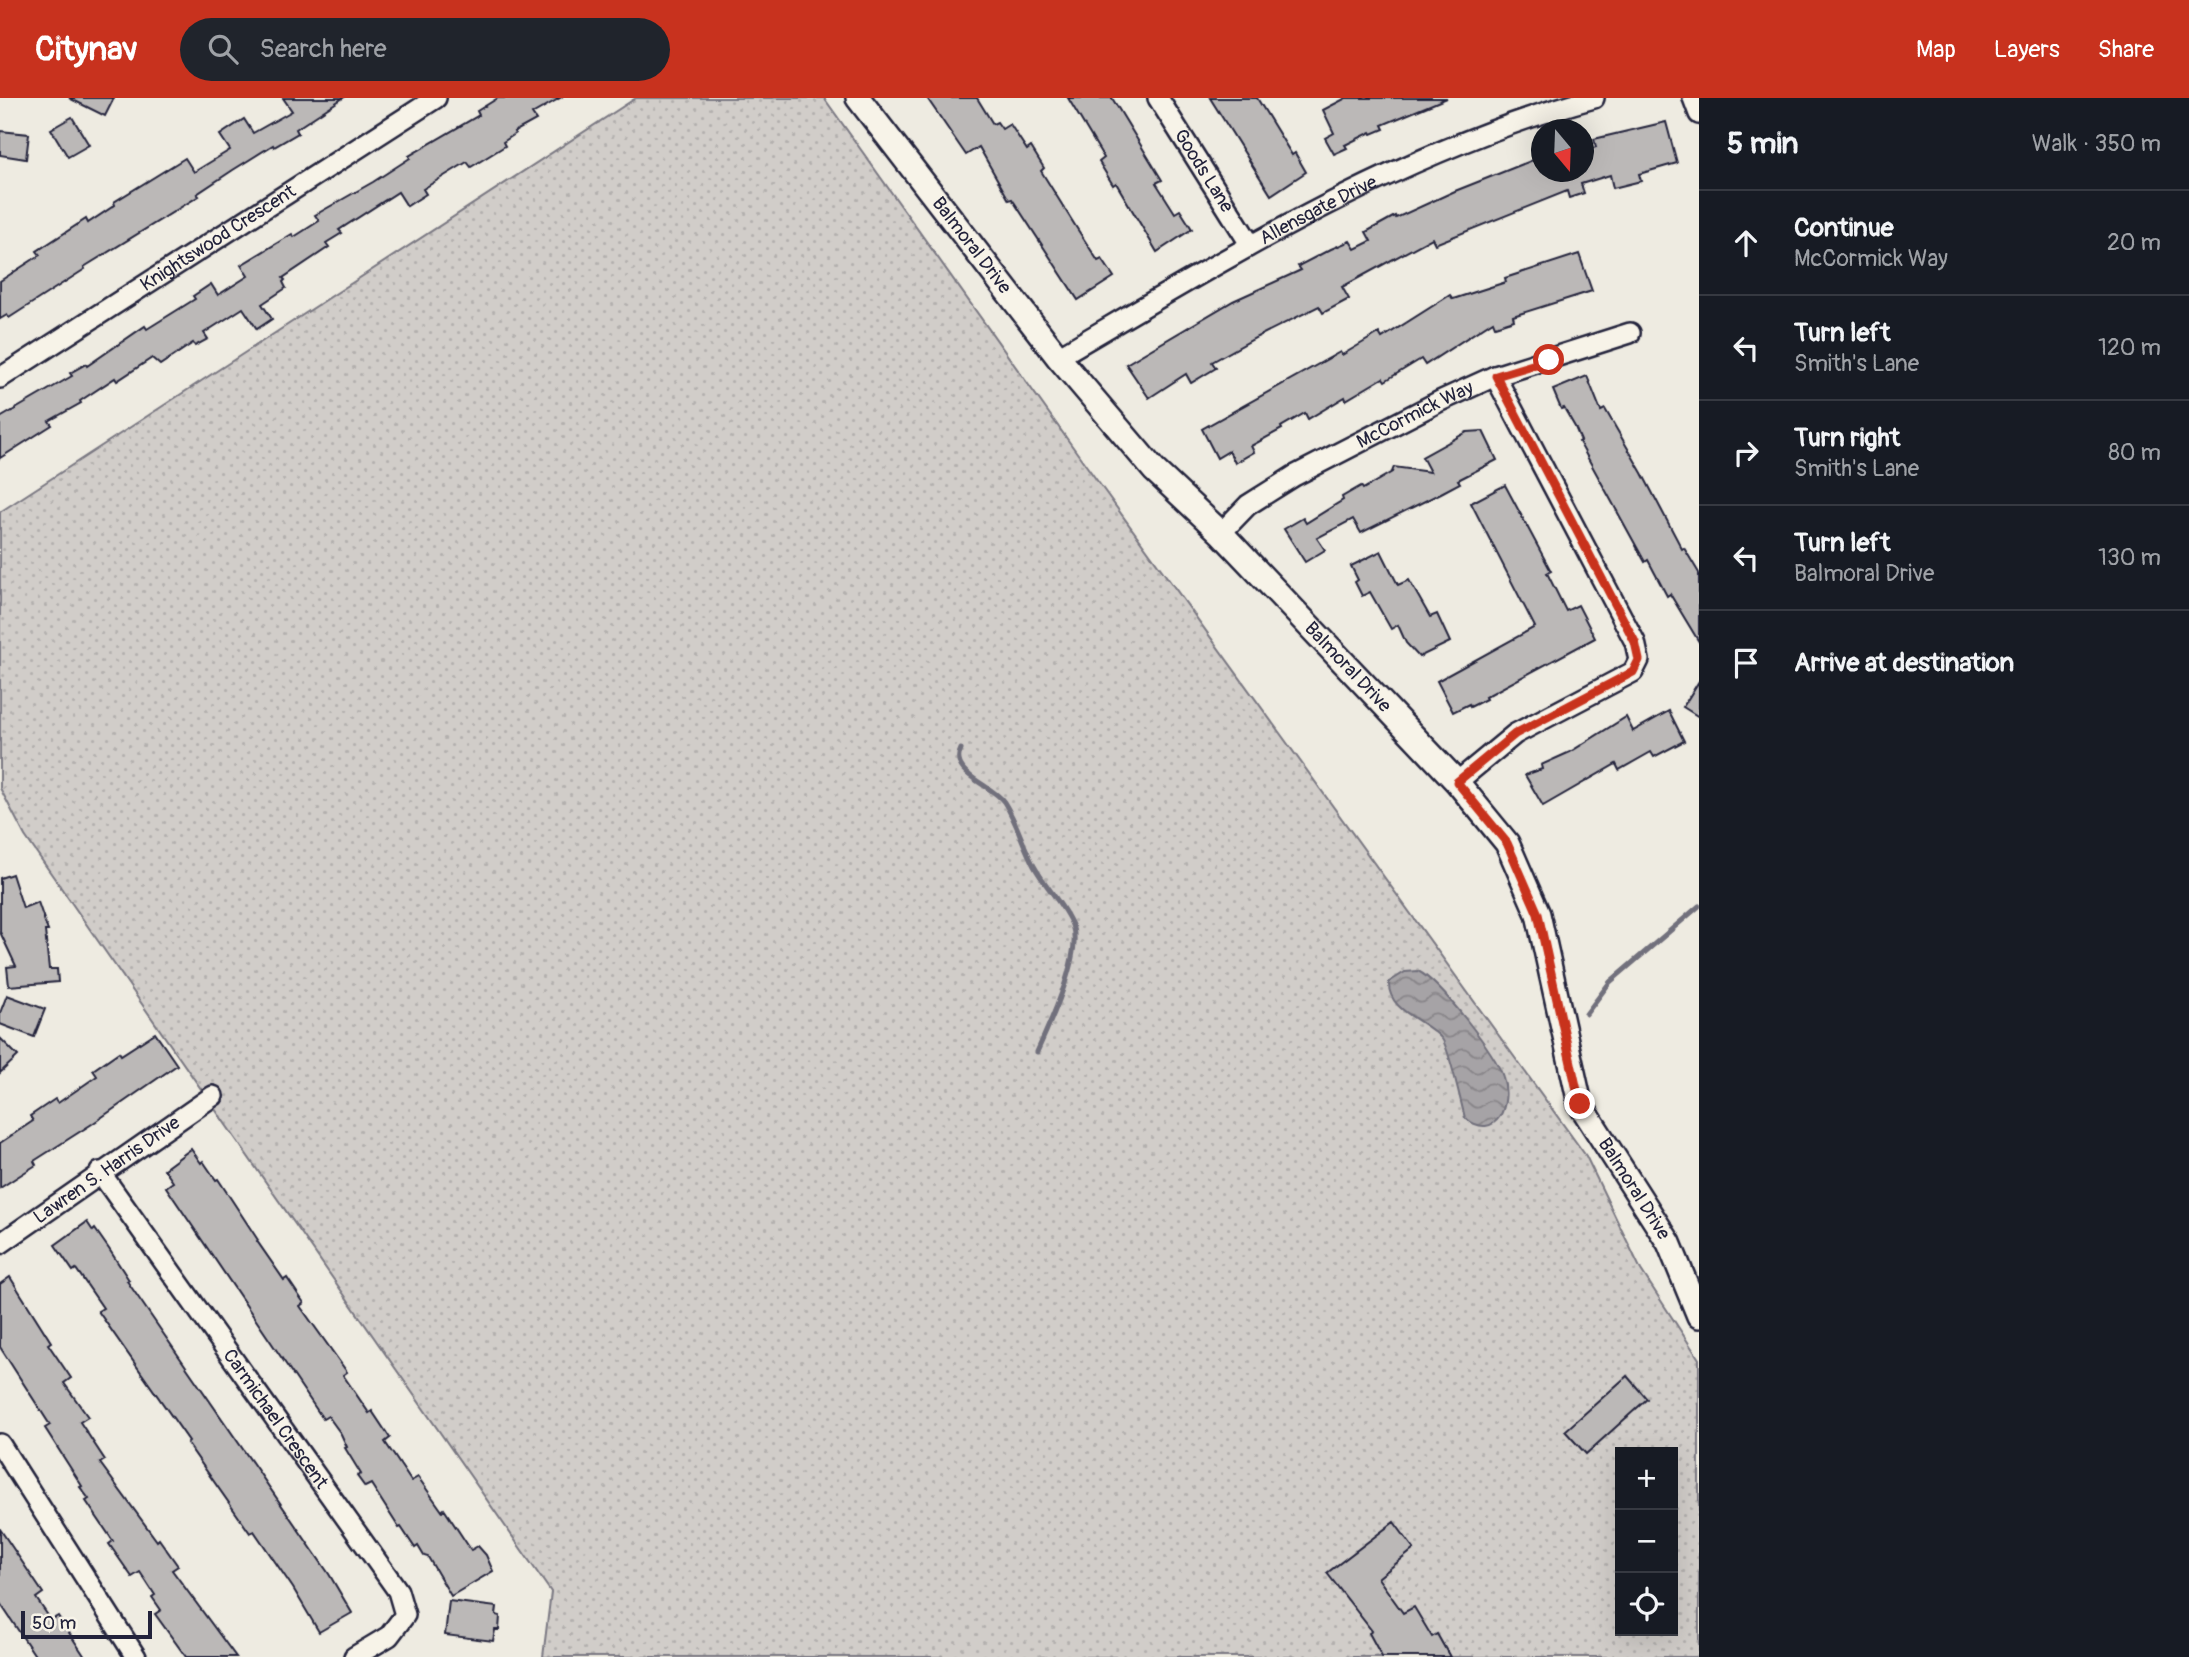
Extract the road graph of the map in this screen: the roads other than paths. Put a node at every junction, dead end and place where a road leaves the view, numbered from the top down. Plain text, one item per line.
1 (436, 98) edge
2 (858, 98) edge
3 (1158, 98) edge
4 (1594, 98) edge
5 (1693, 98) edge
6 (1699, 114) edge
7 (1250, 244) junction
8 (1630, 333) dead end
9 (1058, 357) junction
10 (1496, 376) junction
11 (0, 378) edge
12 (1221, 533) junction
13 (1457, 782) junction
14 (213, 1096) dead end
15 (100, 1172) junction
16 (0, 1244) edge
17 (1699, 1316) edge
18 (0, 1444) edge
19 (136, 1657) edge
20 (354, 1657) edge

1 - 11 street, Knightswood Crescent
2 - 9 street, Balmoral Drive
3 - 7 street, Goods Lane
4 - 7 street, Allensgate Drive
5 - 6 street
7 - 9 street, Allensgate Drive
8 - 10 street, McCormick Way
9 - 12 street, Balmoral Drive
10 - 12 street, McCormick Way
10 - 13 street
12 - 13 street, Balmoral Drive
13 - 17 street, Balmoral Drive
14 - 15 street, Lawren S. Harris Drive
15 - 16 street, Lawren S. Harris Drive
15 - 20 street, Carmichael Crescent
18 - 19 street

